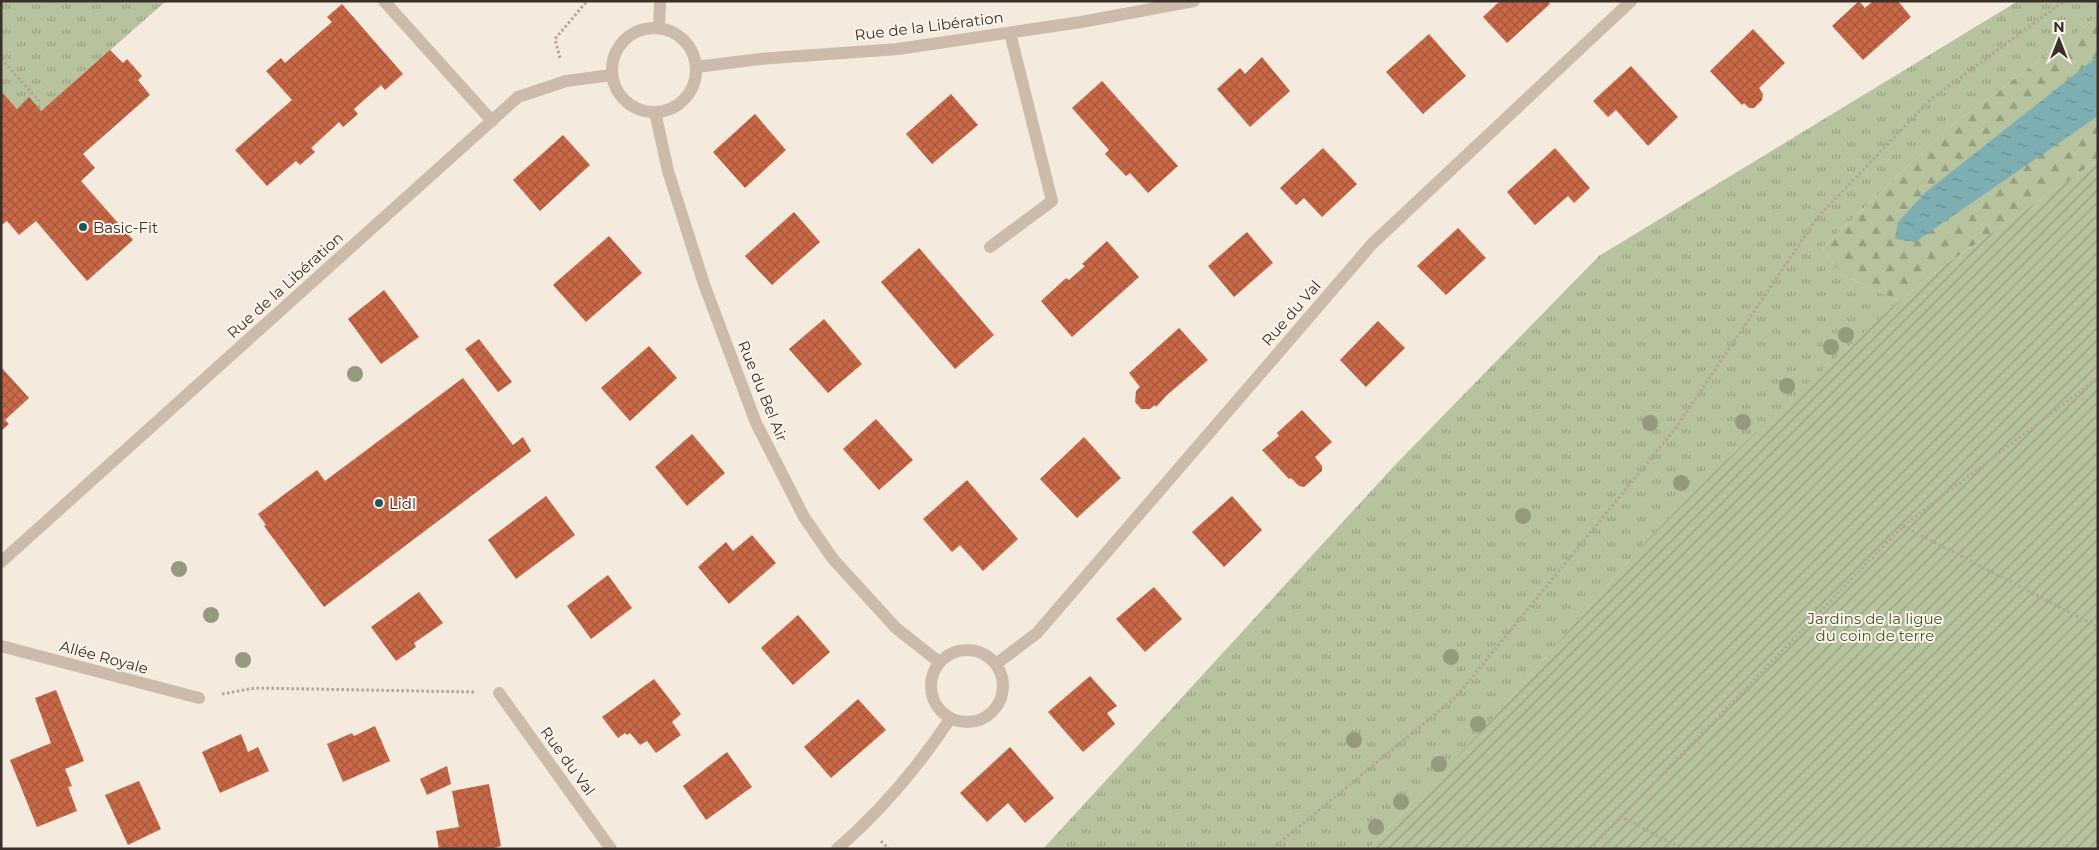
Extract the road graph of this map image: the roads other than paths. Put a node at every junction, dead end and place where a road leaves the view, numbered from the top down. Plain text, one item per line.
1 (384, 1) edge
2 (660, 1) edge
3 (1194, 1) edge
4 (1631, 1) edge
5 (659, 28) junction
6 (1010, 33) junction
7 (696, 67) junction
8 (612, 75) junction
9 (655, 112) junction
10 (492, 121) junction
11 (990, 247) dead end
12 (1, 562) edge
13 (1, 646) edge
14 (939, 662) junction
15 (996, 664) junction
16 (499, 693) road end
17 (199, 698) road end
18 (950, 719) junction
19 (612, 849) edge
20 (837, 849) edge

1 - 10 street
2 - 5 street
3 - 6 street, Rue de la Libération
4 - 15 street, Rue du Val
5 - 7 street
5 - 8 street
6 - 7 street, Rue de la Libération
6 - 11 street
7 - 9 street
8 - 9 street
8 - 10 street, Rue de la Libération
9 - 14 street, Rue du Bel Air
10 - 12 street, Rue de la Libération
13 - 17 street, Allée Royale
14 - 15 street
14 - 18 street
15 - 18 street
16 - 19 street, Rue du Val
18 - 20 street

